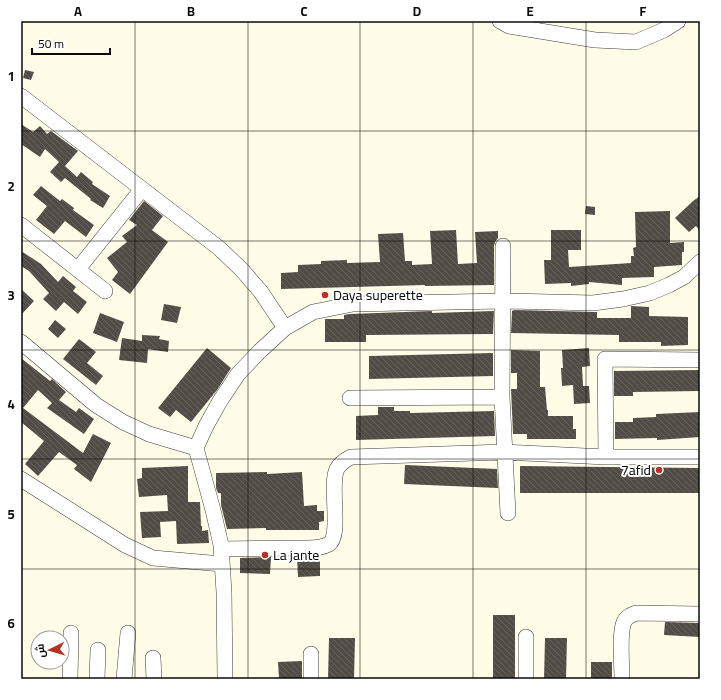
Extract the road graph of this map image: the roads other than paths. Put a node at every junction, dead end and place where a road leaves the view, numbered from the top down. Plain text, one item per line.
1 (500, 21) edge
2 (678, 21) edge
3 (21, 96) edge
4 (142, 189) junction
5 (21, 225) edge
6 (503, 246) dead end
7 (700, 262) edge
8 (78, 269) junction
9 (106, 291) dead end
10 (503, 302) junction
11 (285, 328) junction
12 (21, 342) edge
13 (700, 360) edge
14 (350, 398) dead end
15 (502, 398) junction
16 (196, 448) junction
17 (504, 452) junction
18 (606, 457) junction
19 (700, 457) edge
20 (21, 479) edge
21 (508, 513) dead end
22 (221, 549) junction
23 (222, 564) junction
24 (700, 614) edge
25 (71, 633) dead end
26 (128, 633) dead end
27 (526, 637) dead end
28 (98, 650) dead end
29 (311, 654) dead end
30 (153, 658) dead end
31 (70, 679) edge
32 (97, 679) edge
33 (124, 679) edge
34 (154, 679) edge
35 (225, 679) edge
36 (311, 679) edge
37 (526, 679) edge
38 (622, 679) edge

1 - 2 street
3 - 4 street
4 - 8 street
4 - 11 street
5 - 8 street
6 - 10 street
7 - 10 street
8 - 9 street
10 - 11 street
10 - 15 street
11 - 16 street
12 - 16 street
13 - 18 street
14 - 15 street
15 - 17 street
16 - 22 street
17 - 18 street
17 - 21 street
17 - 22 street
18 - 19 street
20 - 23 street
22 - 23 street
23 - 35 street
24 - 38 street
25 - 31 street
26 - 33 street
27 - 37 street
28 - 32 street
29 - 36 street
30 - 34 street

